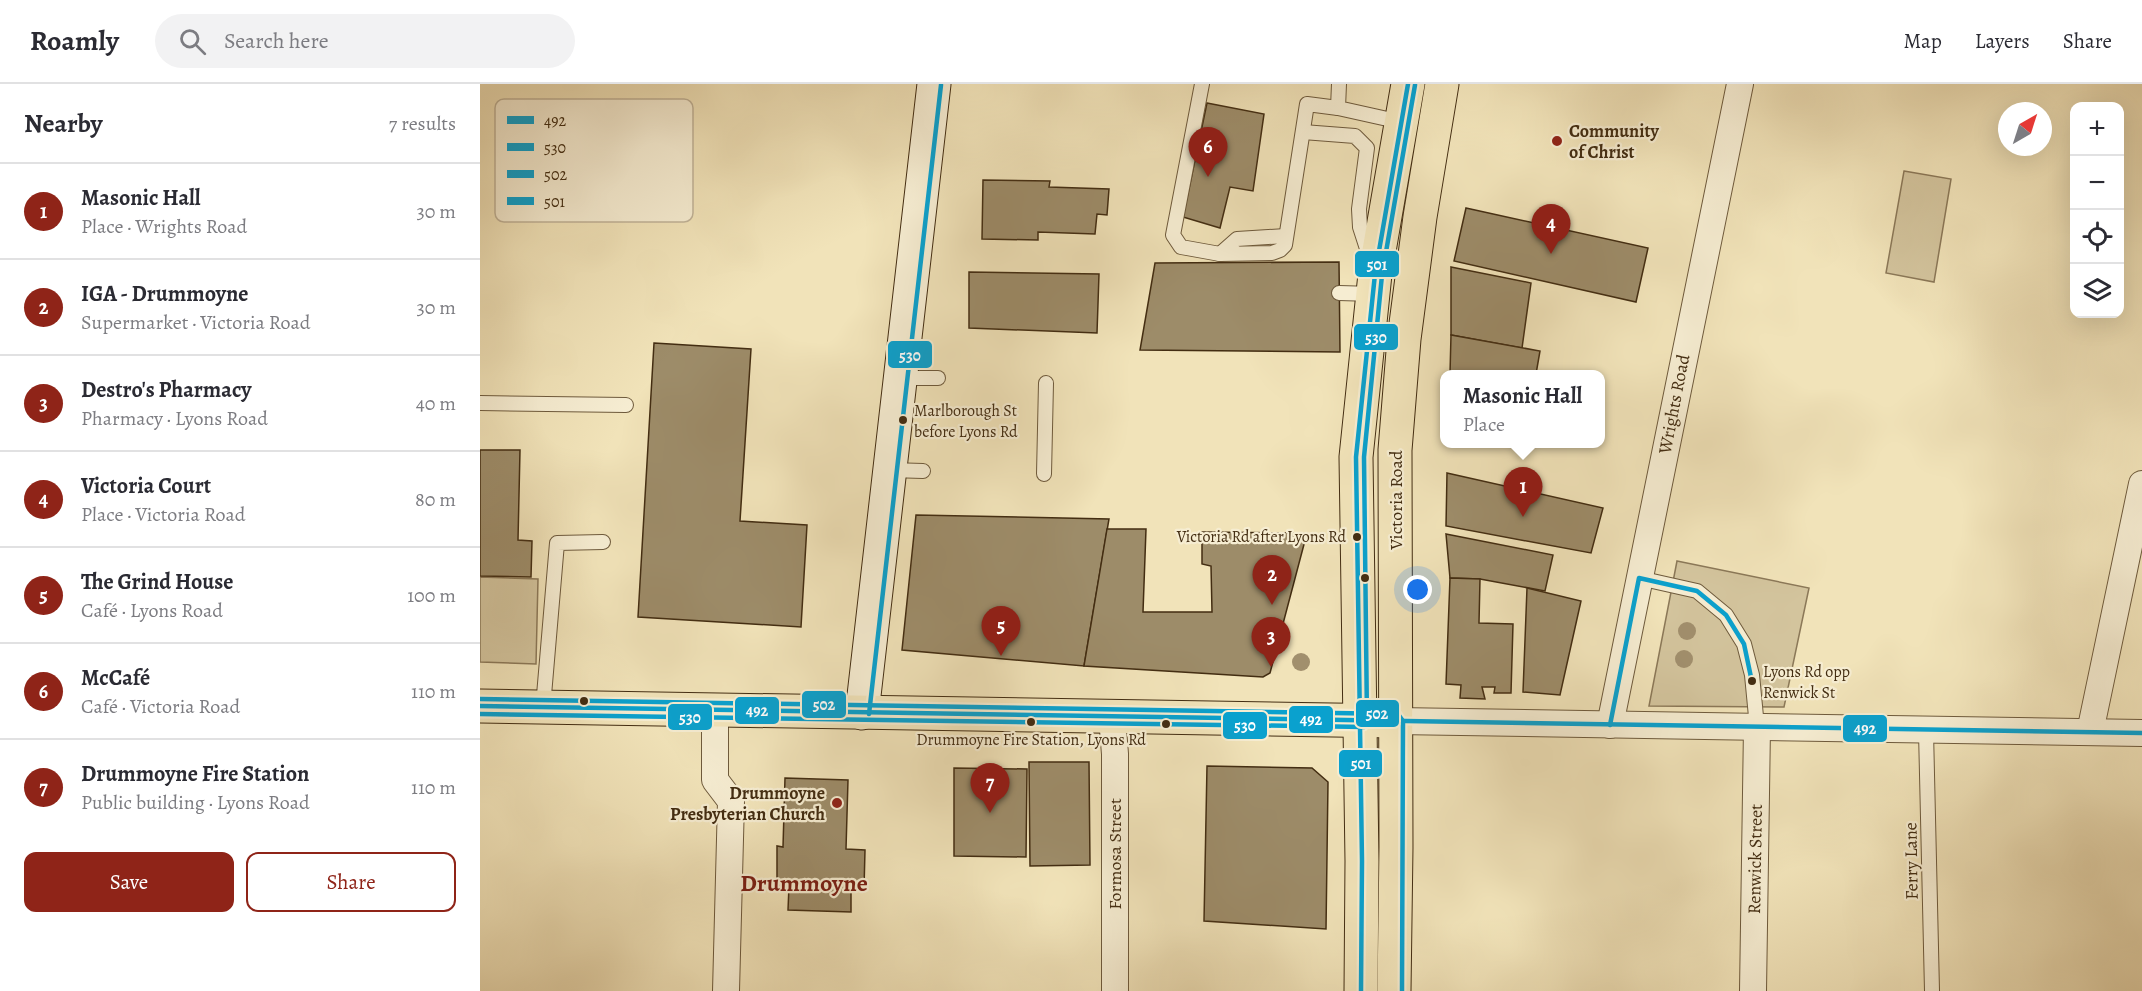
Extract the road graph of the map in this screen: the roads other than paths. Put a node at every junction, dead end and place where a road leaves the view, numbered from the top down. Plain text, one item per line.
1 (934, 84) edge
2 (1202, 84) edge
3 (1339, 84) edge
4 (1408, 84) edge
5 (1442, 84) edge
6 (1740, 84) edge
7 (1338, 108) junction
8 (1401, 122) junction
9 (1303, 132) junction
10 (1374, 284) junction
11 (1339, 293) dead end
12 (901, 378) junction
13 (938, 378) dead end
14 (1046, 383) dead end
15 (480, 404) edge
16 (626, 405) dead end
17 (890, 470) junction
18 (923, 471) dead end
19 (1044, 474) dead end
20 (2142, 484) edge
21 (603, 542) dead end
22 (1639, 578) junction
23 (480, 706) edge
24 (543, 707) junction
25 (715, 710) junction
26 (862, 713) junction
27 (1112, 717) junction
28 (1360, 721) junction
29 (1396, 721) junction
30 (1610, 725) junction
31 (1757, 727) junction
32 (1926, 731) junction
33 (2090, 732) junction
34 (2142, 733) edge
35 (726, 991) edge
36 (1115, 991) edge
37 (1361, 991) edge
38 (1394, 991) edge
39 (1753, 991) edge
40 (1932, 991) edge

1 - 12 street
2 - 9 lane
3 - 7 lane
4 - 8 main road
5 - 29 main road, Victoria Road
6 - 22 street, Wrights Road
7 - 8 lane
7 - 9 lane
8 - 10 main road
9 - 10 lane
10 - 11 lane
10 - 28 main road
12 - 13 lane
12 - 17 street
14 - 19 lane
15 - 16 lane
17 - 18 lane
17 - 26 street
20 - 33 street
21 - 24 lane
22 - 30 street, Wrights Road
22 - 31 lane
23 - 24 main road
24 - 25 main road
25 - 26 main road
25 - 35 street
26 - 27 main road
27 - 28 main road
27 - 36 street, Formosa Street
28 - 29 main road
28 - 37 main road
29 - 30 street
29 - 38 main road, Victoria Road
30 - 31 street
31 - 32 street
31 - 39 street, Renwick Street
32 - 33 street
32 - 40 lane, Ferry Lane
33 - 34 street

